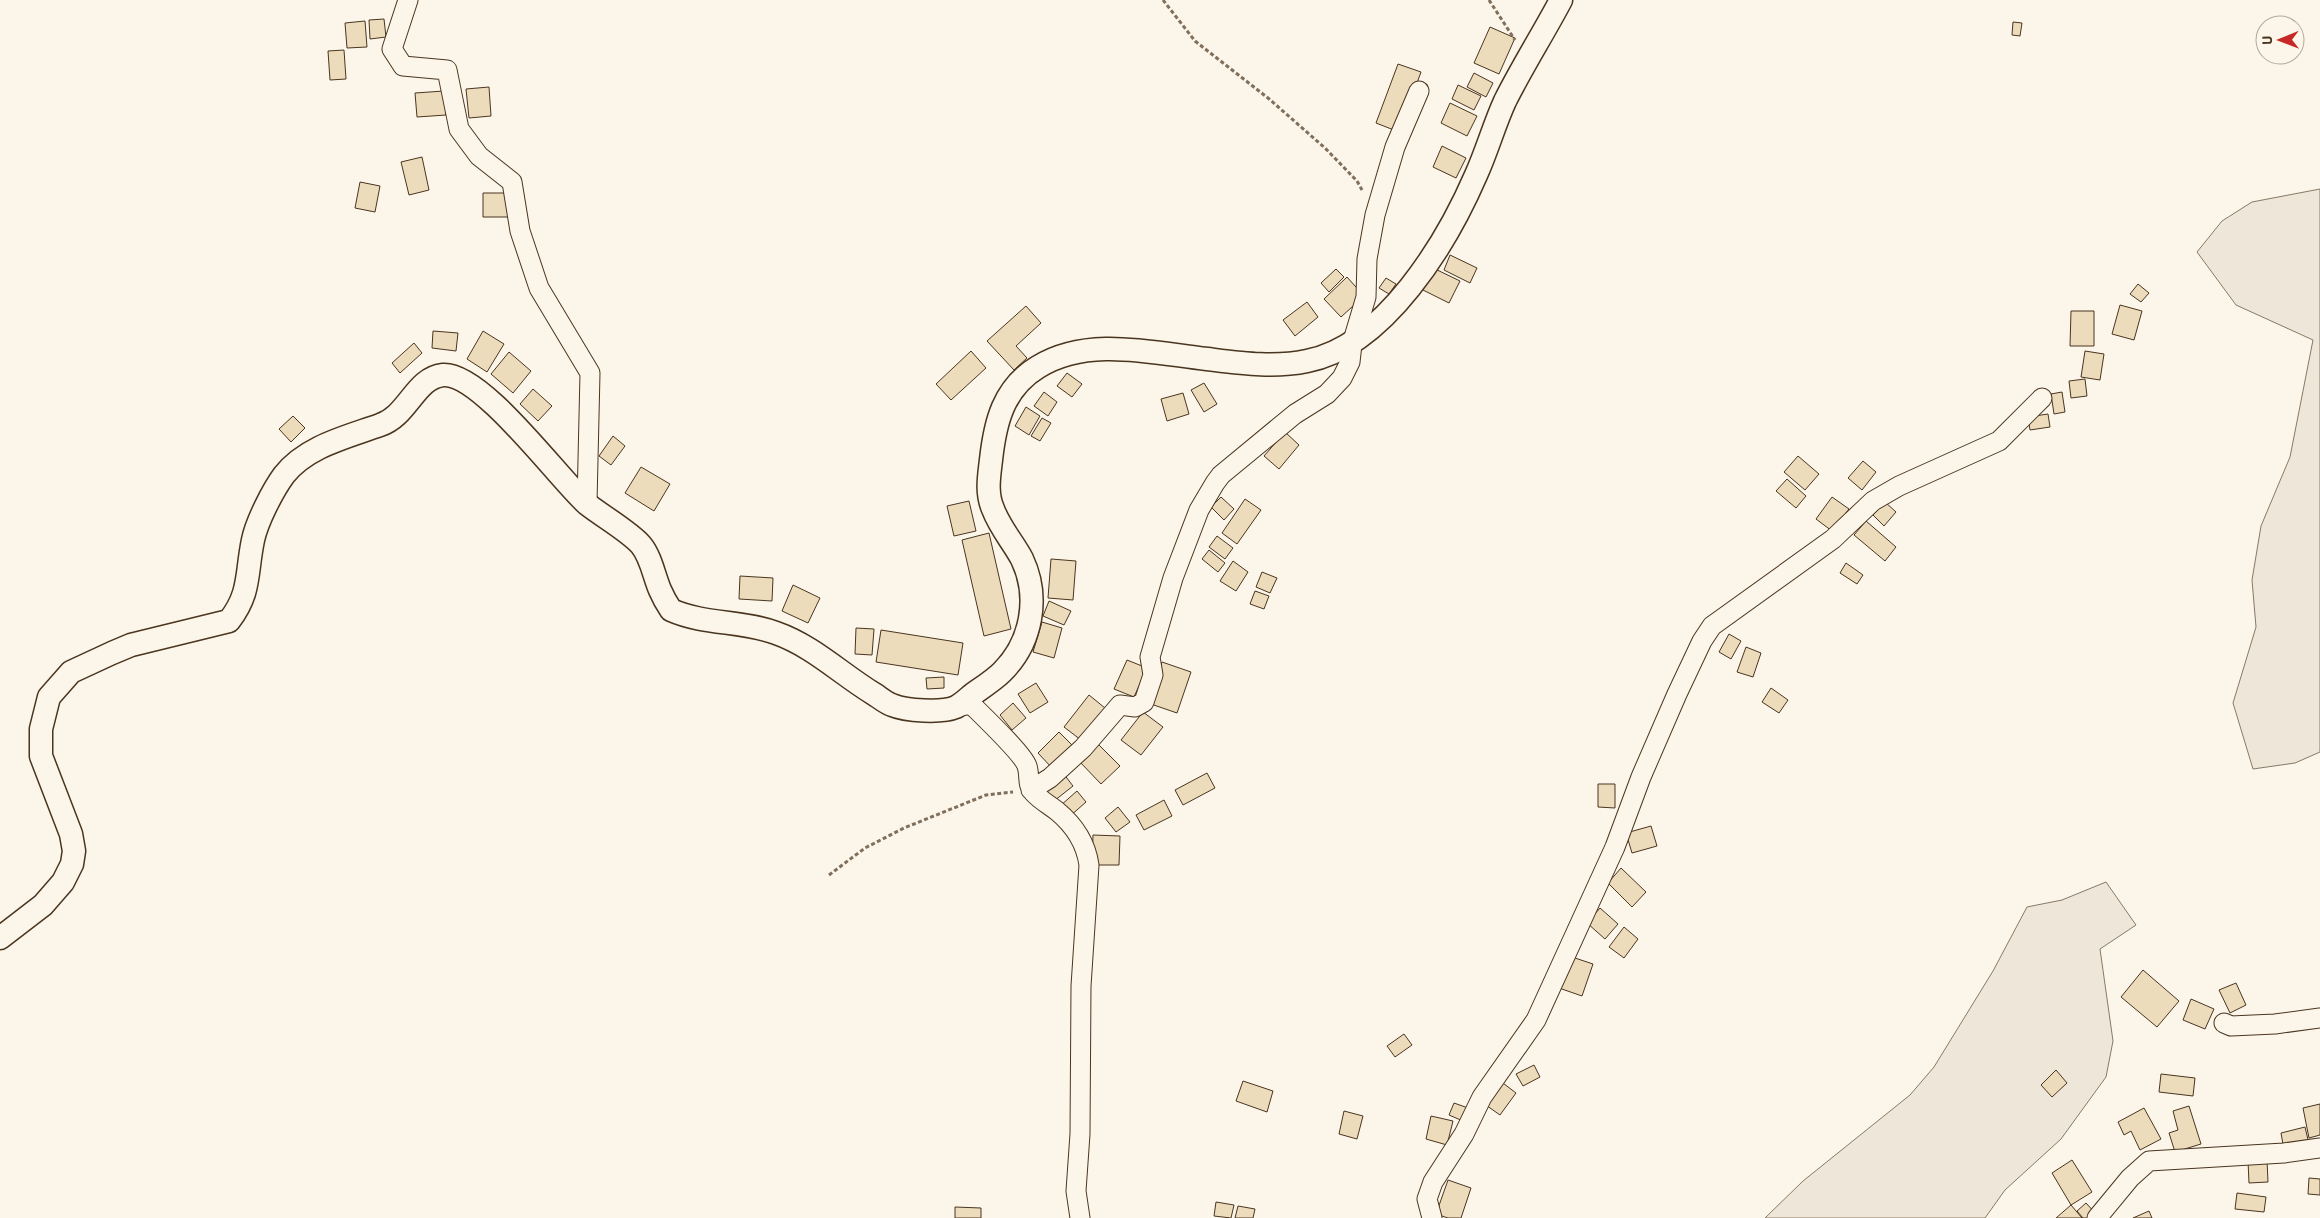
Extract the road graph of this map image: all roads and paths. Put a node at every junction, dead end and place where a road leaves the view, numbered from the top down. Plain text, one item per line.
1 (408, 0) edge
2 (1163, 0) edge
3 (1489, 0) edge
4 (1561, 0) edge
5 (1528, 59) junction
6 (1419, 91) dead end
7 (1375, 214) junction
8 (1352, 344) junction
9 (2042, 398) dead end
10 (587, 503) junction
11 (957, 707) junction
12 (1031, 790) junction
13 (829, 875) dead end
14 (0, 938) edge
15 (2320, 1018) edge
16 (2224, 1022) dead end
17 (2320, 1148) edge
18 (1080, 1218) edge
19 (1432, 1218) edge
20 (2097, 1218) edge

1 - 10 street
2 - 7 path
3 - 5 path
4 - 5 street
5 - 8 street
6 - 7 street
7 - 8 street
8 - 11 street
8 - 12 street
9 - 19 street
10 - 11 street
10 - 14 street
11 - 12 street
12 - 13 path
12 - 18 street
15 - 16 street
17 - 20 street

